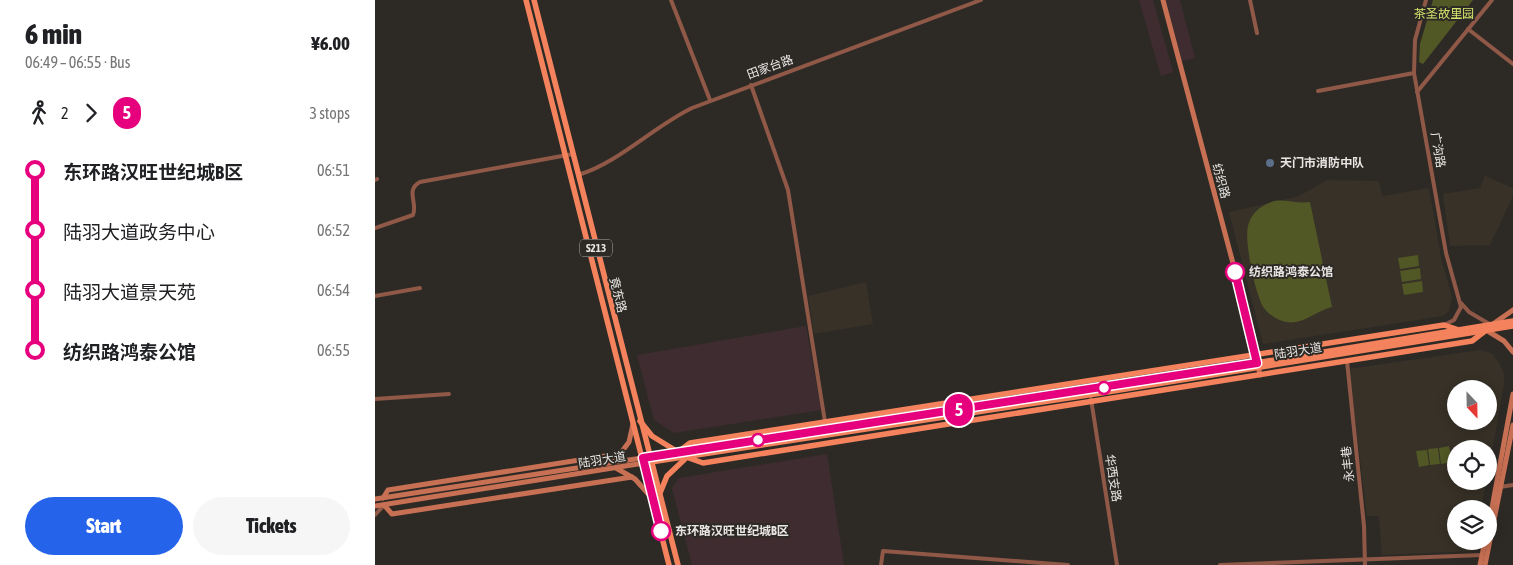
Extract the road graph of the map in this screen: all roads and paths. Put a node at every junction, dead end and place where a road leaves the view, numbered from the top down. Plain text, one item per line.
1 (526, 0) edge
2 (534, 0) edge
3 (671, 0) edge
4 (981, 0) edge
5 (1163, 0) edge
6 (1250, 0) edge
7 (1426, 0) edge
8 (1492, 0) edge
9 (970, 2) edge
10 (1468, 28) junction
11 (1257, 33) dead end
12 (1513, 64) edge
13 (1414, 73) junction
14 (751, 85) junction
15 (1318, 91) dead end
16 (1417, 92) junction
17 (710, 100) junction
18 (573, 154) junction
19 (565, 155) junction
20 (578, 175) junction
21 (375, 228) edge
22 (420, 288) dead end
23 (375, 296) edge
24 (1461, 303) junction
25 (1513, 310) edge
26 (1513, 321) edge
27 (1444, 325) junction
28 (1491, 325) junction
29 (1513, 326) edge
30 (1460, 330) junction
31 (1486, 330) junction
32 (1513, 352) edge
33 (1255, 355) junction
34 (1347, 361) junction
35 (1258, 365) junction
36 (1260, 375) junction
37 (449, 394) dead end
38 (1513, 394) edge
39 (1091, 395) junction
40 (375, 399) edge
41 (1092, 402) junction
42 (637, 421) junction
43 (825, 422) junction
44 (1513, 425) edge
45 (678, 452) junction
46 (687, 457) junction
47 (650, 459) junction
48 (643, 461) junction
49 (614, 465) junction
50 (633, 477) junction
51 (1513, 485) edge
52 (1499, 487) junction
53 (659, 496) junction
54 (375, 498) edge
55 (652, 498) junction
56 (1495, 500) edge
57 (384, 505) junction
58 (375, 506) edge
59 (375, 515) edge
60 (1483, 550) edge
61 (1482, 555) junction
62 (1366, 559) junction
63 (669, 565) edge
64 (677, 565) edge
65 (881, 565) edge
66 (1068, 565) edge
67 (1117, 565) edge
68 (1220, 565) edge
69 (1365, 565) edge
70 (1480, 565) edge
71 (1485, 565) edge

1 - 19 main road, 竟东路 / S213
2 - 18 main road, 竟东路 / S213
3 - 17 street
4 - 9 street, 田家台路
5 - 33 main road, 纺织路
6 - 11 street
7 - 13 street, 广沟路
8 - 10 street
9 - 14 street, 田家台路
10 - 12 street
10 - 16 street
13 - 15 street
13 - 16 street, 广沟路
14 - 17 street, 田家台路
14 - 43 street
16 - 24 street, 广沟路
17 - 20 street, 田家台路
18 - 19 street
18 - 20 main road, 竟东路 / S213
19 - 21 street
19 - 42 main road, 竟东路 / S213
20 - 42 main road, 竟东路 / S213
22 - 23 street
24 - 27 street
24 - 28 street
25 - 28 main road
26 - 28 main road, 陆羽大道
27 - 30 main road
27 - 33 main road
28 - 30 main road, 陆羽大道
29 - 31 main road, 陆羽大道
30 - 35 main road, 陆羽大道
31 - 32 main road
31 - 34 main road
31 - 35 main road, 陆羽大道
33 - 35 main road, 纺织路
33 - 43 main road
34 - 36 main road
34 - 62 street, 永丰巷
35 - 36 main road, 纺织路
35 - 39 main road, 陆羽大道
35 - 45 main road, 陆羽大道
36 - 41 main road
37 - 40 street
38 - 52 main road
39 - 41 street, 华西支路
39 - 46 main road, 陆羽大道
41 - 46 main road
41 - 67 street, 华西支路
42 - 45 main road
42 - 47 main road, 竟东路 / S213
42 - 48 main road, 竟东路 / S213
42 - 49 main road
43 - 45 main road
44 - 52 main road
45 - 47 main road, 陆羽大道
46 - 47 main road, 陆羽大道
46 - 53 main road
47 - 48 main road, 陆羽大道
47 - 53 main road, 竟东路 / S213
48 - 49 main road, 陆羽大道
48 - 55 main road, 竟东路 / S213
49 - 50 main road
49 - 54 main road, 陆羽大道
49 - 57 main road, 陆羽大道
50 - 55 main road
50 - 57 main road
51 - 52 street
52 - 56 main road
52 - 71 main road
53 - 64 main road, 竟东路 / S213
55 - 63 main road, 竟东路 / S213
57 - 58 main road, 陆羽大道
57 - 59 street
60 - 61 main road
61 - 62 street
61 - 70 main road
62 - 68 street
62 - 69 street, 永丰巷
65 - 66 street

